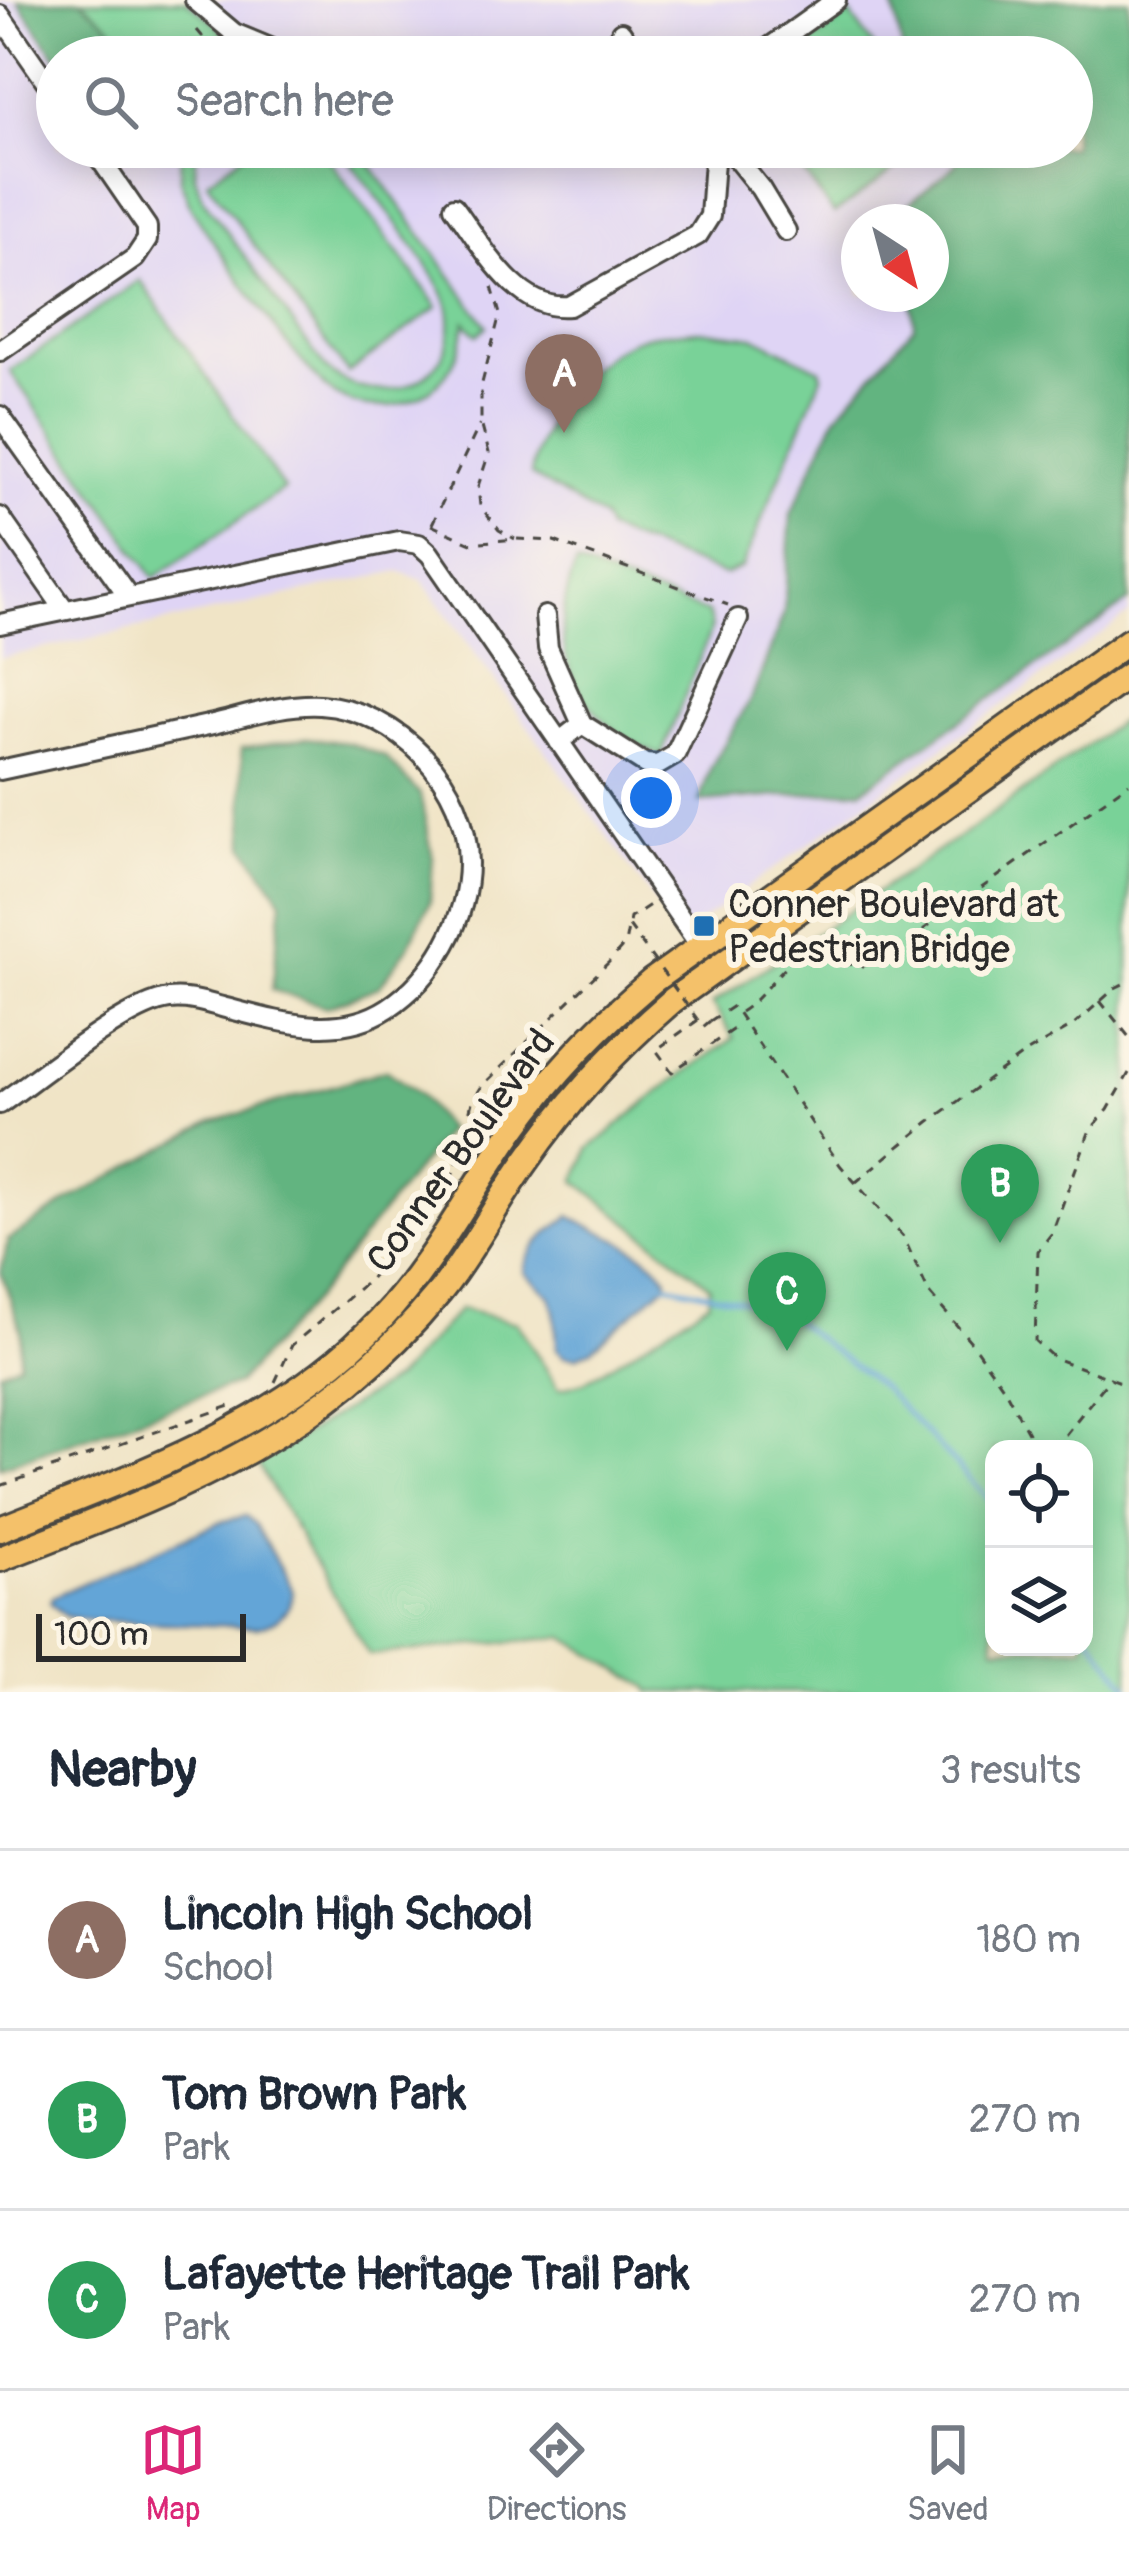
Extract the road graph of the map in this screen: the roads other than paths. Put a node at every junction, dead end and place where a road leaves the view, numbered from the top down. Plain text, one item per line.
1 (195, 0) edge
2 (836, 0) edge
3 (4, 28) edge
4 (621, 32) dead end
5 (240, 36) edge
6 (624, 36) edge
7 (785, 36) edge
8 (36, 70) edge
9 (107, 168) edge
10 (713, 168) edge
11 (744, 168) edge
12 (454, 207) dead end
13 (786, 231) dead end
14 (0, 325) edge
15 (6, 347) edge
16 (0, 416) edge
17 (2, 523) edge
18 (129, 597) junction
19 (65, 610) junction
20 (734, 612) road end
21 (545, 616) dead end
22 (0, 624) edge
23 (1129, 641) edge
24 (1129, 675) edge
25 (582, 724) junction
26 (560, 742) junction
27 (0, 770) edge
28 (700, 946) junction
29 (717, 968) junction
30 (0, 1104) edge
31 (0, 1529) edge
32 (0, 1559) edge

1 - 5 street
2 - 7 street
3 - 8 street
4 - 6 street
9 - 15 street
10 - 12 street
11 - 13 street
14 - 15 street
16 - 18 street
17 - 19 street
18 - 19 street
18 - 26 street
19 - 22 street
20 - 25 street
21 - 25 street
23 - 28 main road, Conner Boulevard
24 - 29 main road, Conner Boulevard
25 - 26 street
26 - 28 street
27 - 30 street
28 - 29 main road
28 - 31 main road, Conner Boulevard
29 - 32 main road, Conner Boulevard

